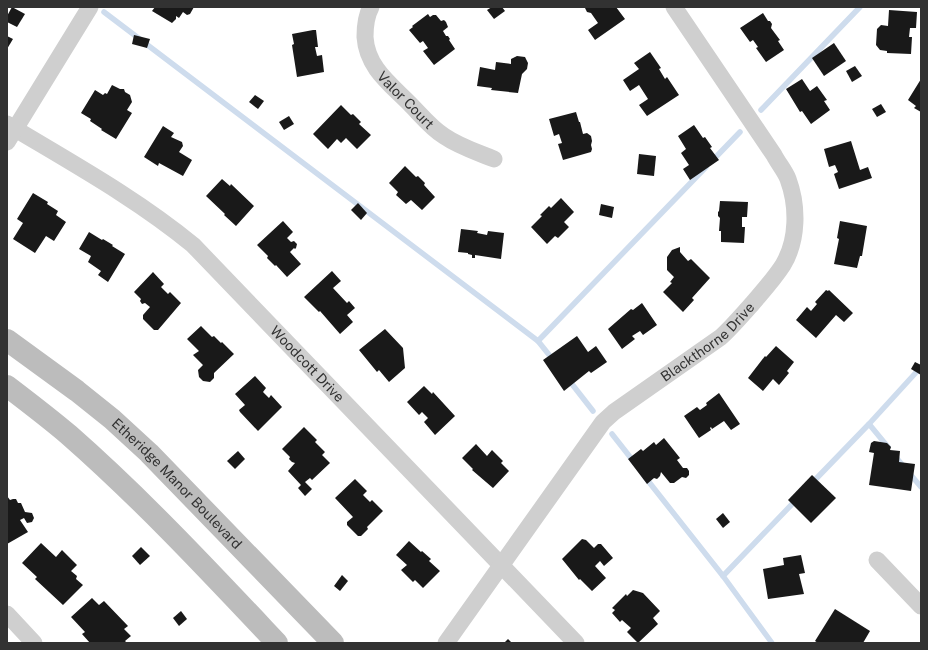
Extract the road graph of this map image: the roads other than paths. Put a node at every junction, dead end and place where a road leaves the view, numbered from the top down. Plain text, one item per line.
1 (90, 7) edge
2 (371, 7) edge
3 (674, 7) edge
4 (10, 132) edge
5 (494, 158) dead end
6 (7, 340) edge
7 (7, 386) edge
8 (877, 560) dead end
9 (501, 565) junction
10 (921, 606) edge
11 (7, 614) edge
12 (34, 643) edge
13 (277, 643) edge
14 (333, 643) edge
15 (446, 643) edge
16 (576, 643) edge

1 - 4 street
2 - 5 street, Valor Court
3 - 9 street, Blackthorne Drive
4 - 9 street, Woodcott Drive
6 - 14 main road, Etheridge Manor Boulevard
7 - 13 main road
8 - 10 street
9 - 15 street, Blackthorne Drive
9 - 16 street, Woodcott Drive
11 - 12 street

